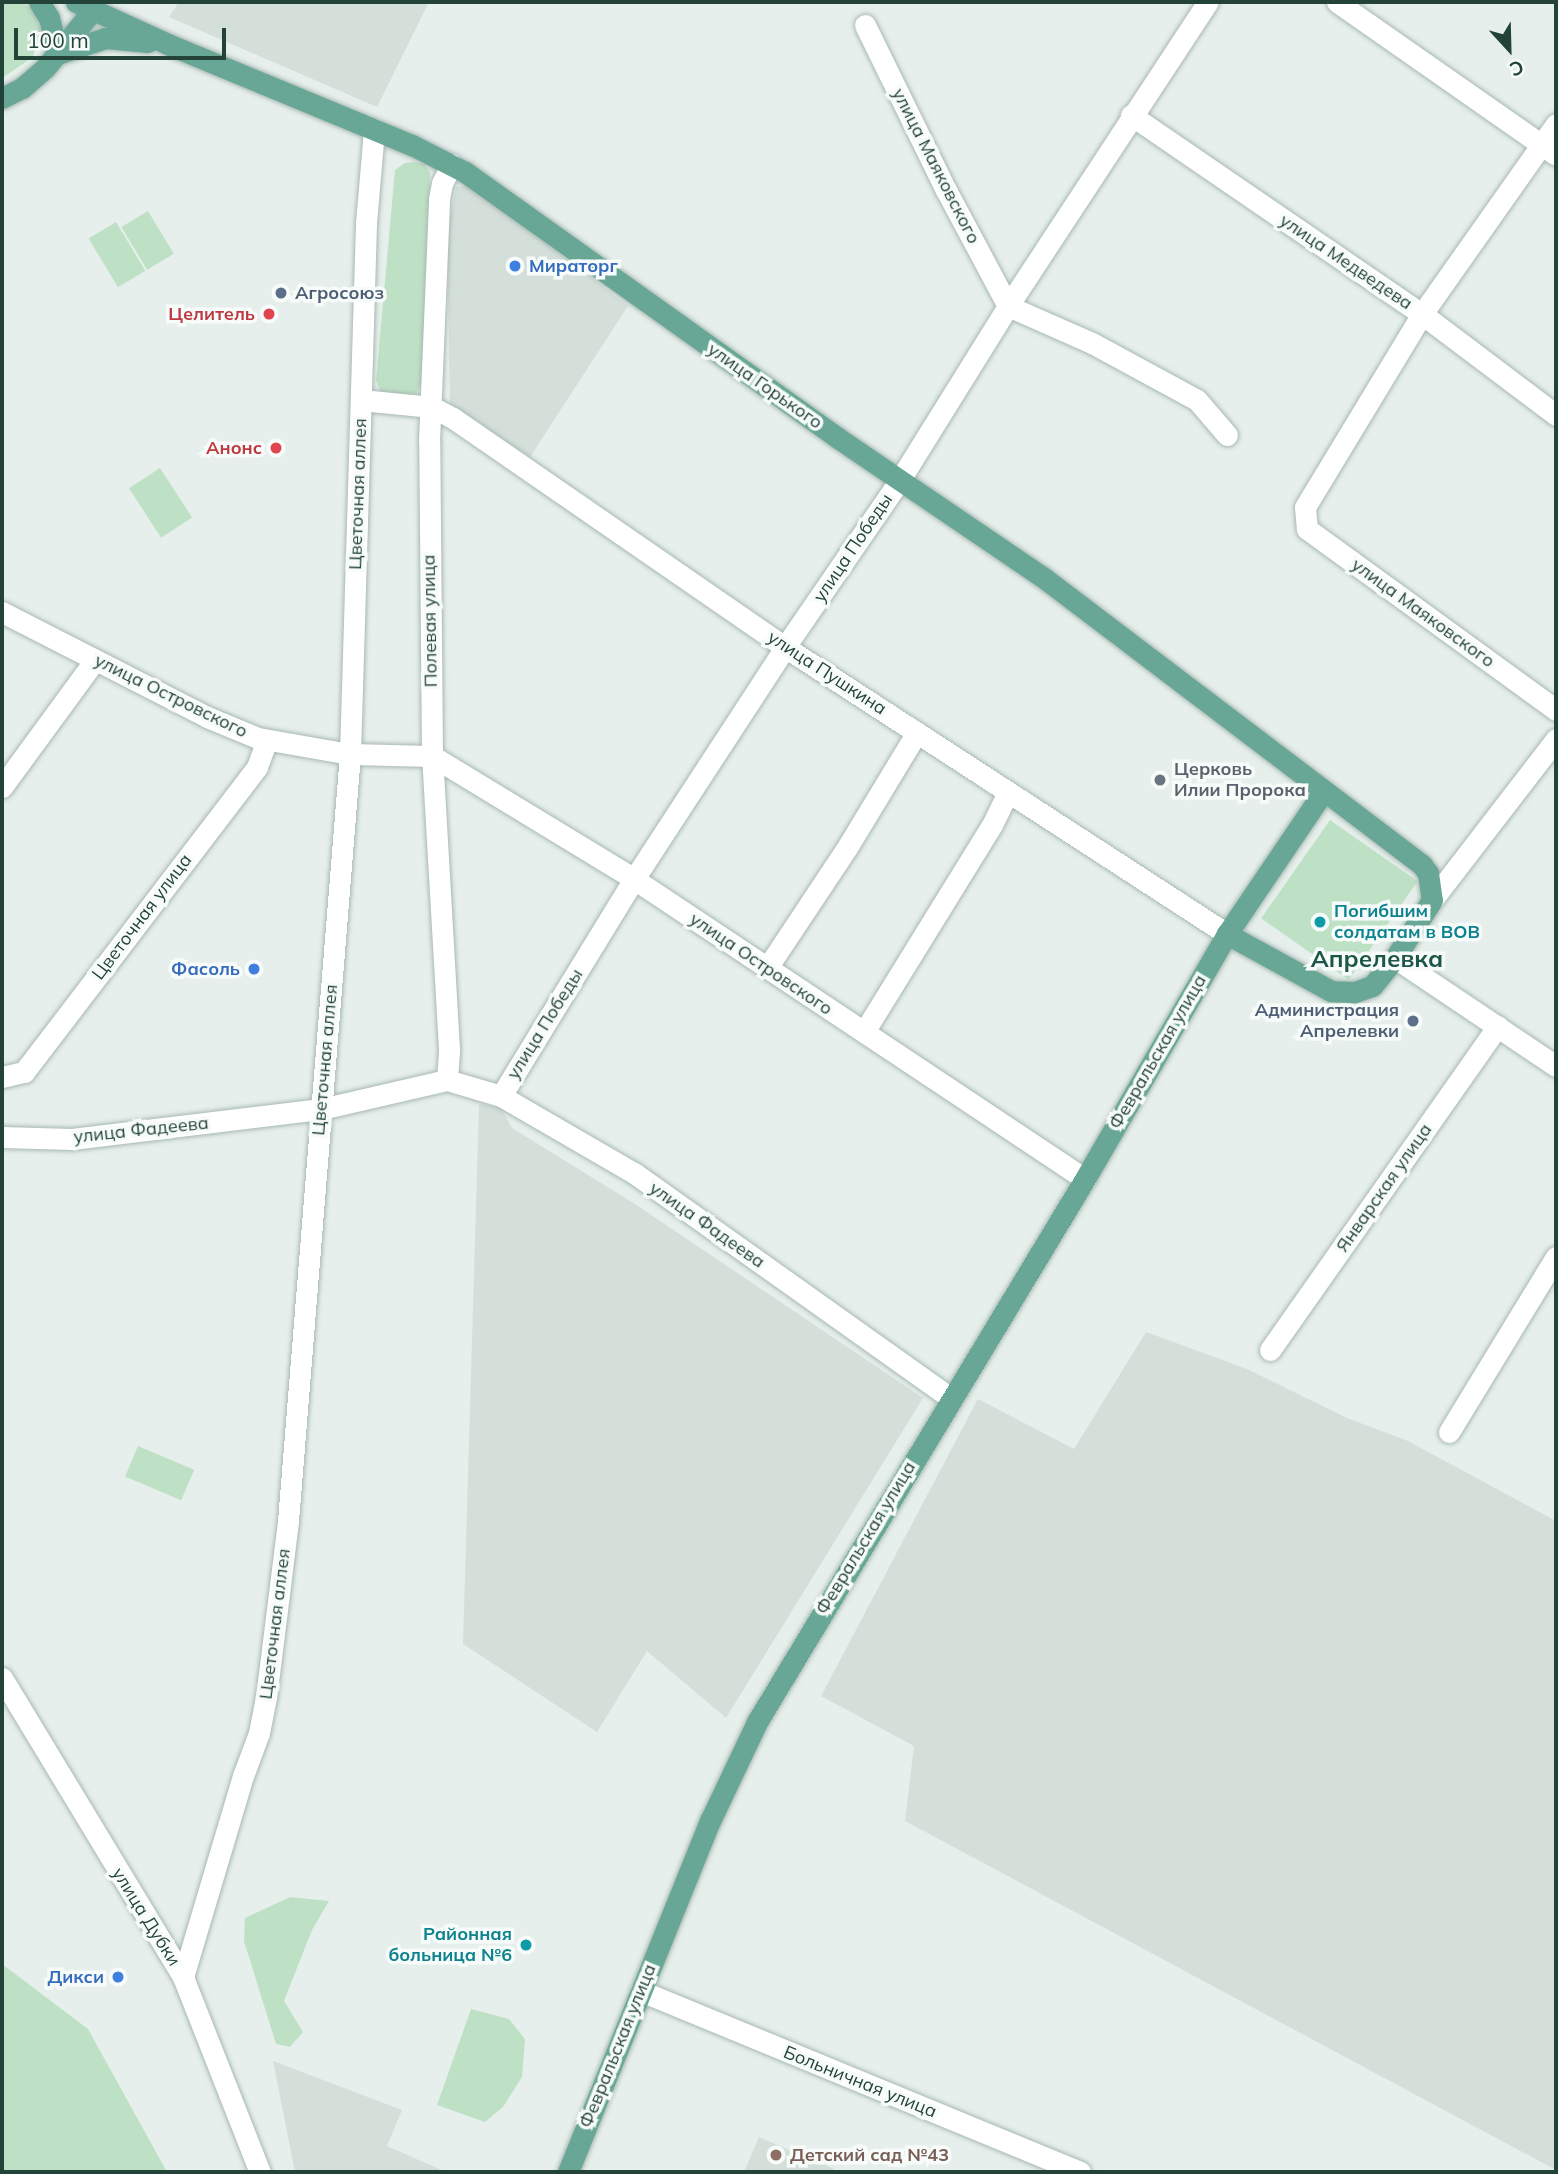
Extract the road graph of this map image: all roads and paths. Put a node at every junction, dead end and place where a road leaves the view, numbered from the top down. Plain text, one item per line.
1 (39, 2) edge
2 (1208, 2) edge
3 (1337, 2) edge
4 (84, 6) edge
5 (865, 25) dead end
6 (170, 45) junction
7 (58, 54) junction
8 (2, 98) edge
9 (1131, 115) junction
10 (1556, 124) edge
11 (374, 129) junction
12 (1549, 150) edge
13 (452, 164) junction
14 (1008, 306) junction
15 (1422, 314) junction
16 (361, 401) junction
17 (432, 407) junction
18 (1556, 415) edge
19 (1227, 435) dead end
20 (901, 478) junction
21 (2, 612) edge
22 (785, 647) junction
23 (95, 660) junction
24 (1556, 710) edge
25 (917, 732) junction
26 (1556, 739) edge
27 (267, 740) junction
28 (350, 754) junction
29 (432, 756) junction
30 (2, 787) edge
31 (1008, 792) junction
32 (1323, 792) junction
33 (634, 879) junction
34 (1432, 900) junction
35 (1227, 934) junction
36 (1395, 958) junction
37 (767, 968) junction
38 (1498, 1026) junction
39 (864, 1032) junction
40 (1556, 1066) edge
41 (2, 1077) edge
42 (447, 1080) junction
43 (501, 1096) junction
44 (321, 1109) junction
45 (2, 1137) edge
46 (1085, 1179) junction
47 (1556, 1257) edge
48 (1270, 1350) dead end
49 (952, 1399) junction
50 (1449, 1432) dead end
51 (2, 1678) edge
52 (183, 1977) junction
53 (640, 1991) junction
54 (260, 2172) edge
55 (568, 2172) edge
56 (1080, 2172) edge

1 - 7 main road
2 - 9 street, улица Победы
3 - 12 street
4 - 6 main road
4 - 7 main road
5 - 14 street, улица Маяковского
6 - 7 main road
6 - 11 main road, улица Горького
7 - 8 main road
9 - 14 street, улица Победы
9 - 15 street, улица Медведева
10 - 12 street
11 - 13 main road, улица Горького
11 - 16 street, Цветочная аллея
12 - 15 street
13 - 17 street, Полевая улица
13 - 20 main road, улица Горького
14 - 19 street
14 - 20 street, улица Победы
15 - 18 street, улица Медведева
15 - 24 street, улица Маяковского
16 - 17 street
16 - 28 street, Цветочная аллея
17 - 22 street, улица Пушкина
17 - 29 street, Полевая улица
20 - 22 street, улица Победы
20 - 32 main road, улица Горького
21 - 23 street, улица Островского
22 - 25 street, улица Пушкина
22 - 33 street, улица Победы
23 - 27 street, улица Островского
23 - 30 street
25 - 31 street, улица Пушкина
25 - 37 street
26 - 34 street
27 - 28 street, улица Островского
27 - 41 street, Цветочная улица
28 - 29 street, улица Островского
28 - 44 street, Цветочная аллея
29 - 33 street, улица Островского
29 - 42 street, Полевая улица
31 - 35 street, улица Пушкина
31 - 39 street
32 - 34 main road, улица Горького
32 - 35 main road, Февральская улица
33 - 37 street, улица Островского
33 - 43 street, улица Победы
34 - 36 main road
35 - 36 main road
35 - 46 main road, Февральская улица
36 - 38 street
37 - 39 street, улица Островского
38 - 40 street
38 - 48 street, Январская улица
39 - 46 street, улица Островского
42 - 43 street, улица Фадеева
42 - 44 street, улица Фадеева
43 - 49 street, улица Фадеева
44 - 45 street, улица Фадеева
44 - 52 street, Цветочная аллея
46 - 49 main road, Февральская улица
47 - 50 street
49 - 53 main road, Февральская улица
51 - 52 street, улица Дубки
52 - 54 street, улица Дубки
53 - 55 main road, Февральская улица
53 - 56 street, Больничная улица

